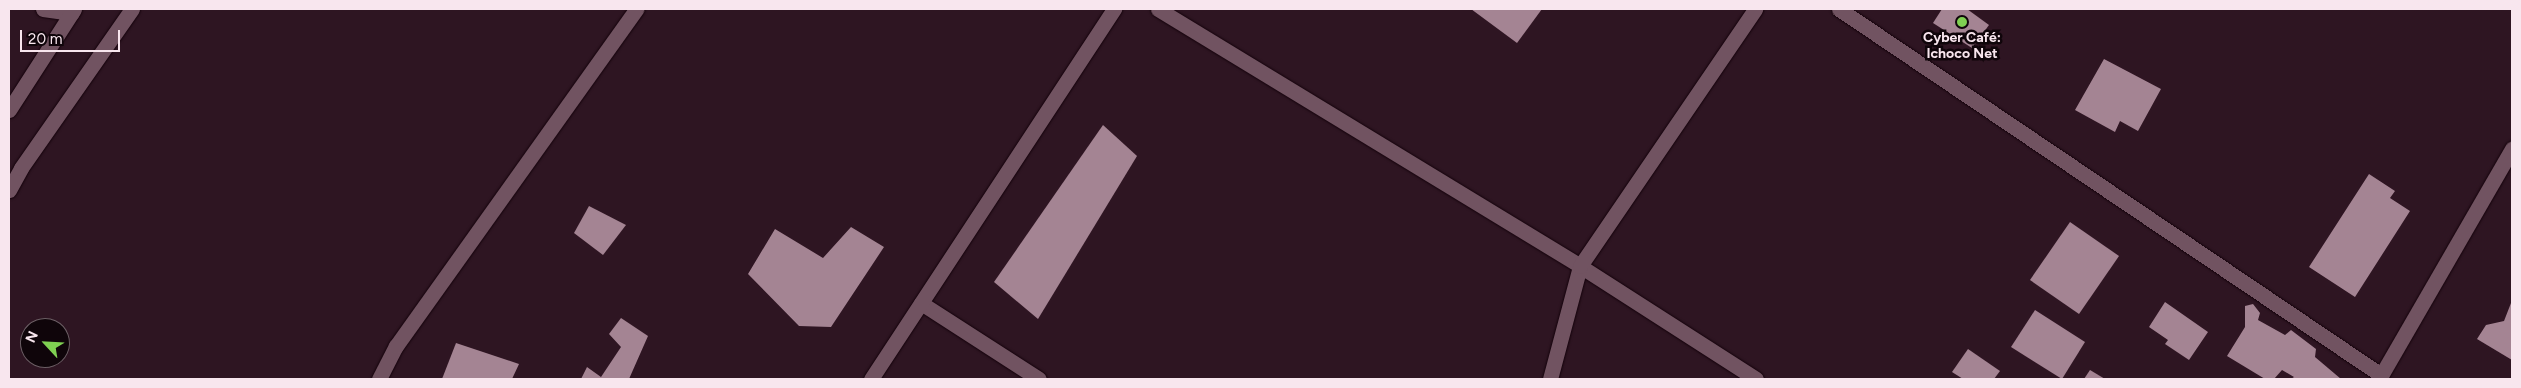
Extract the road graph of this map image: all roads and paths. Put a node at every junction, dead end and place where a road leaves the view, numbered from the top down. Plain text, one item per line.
1 (43, 9) edge
2 (132, 9) edge
3 (636, 9) edge
4 (1114, 9) edge
5 (1158, 9) edge
6 (1755, 9) edge
7 (1839, 9) edge
8 (73, 11) edge
9 (9, 110) edge
10 (2512, 149) edge
11 (9, 190) edge
12 (1580, 266) junction
13 (921, 303) junction
14 (2380, 377) edge
15 (379, 379) edge
16 (871, 379) edge
17 (1039, 379) edge
18 (1550, 379) edge
19 (1756, 379) edge

1 - 8 street
2 - 11 street
3 - 15 street
4 - 13 street
5 - 12 street
6 - 12 street
7 - 14 street
8 - 9 street
10 - 14 street
12 - 18 street
12 - 19 street
13 - 16 street
13 - 17 street

